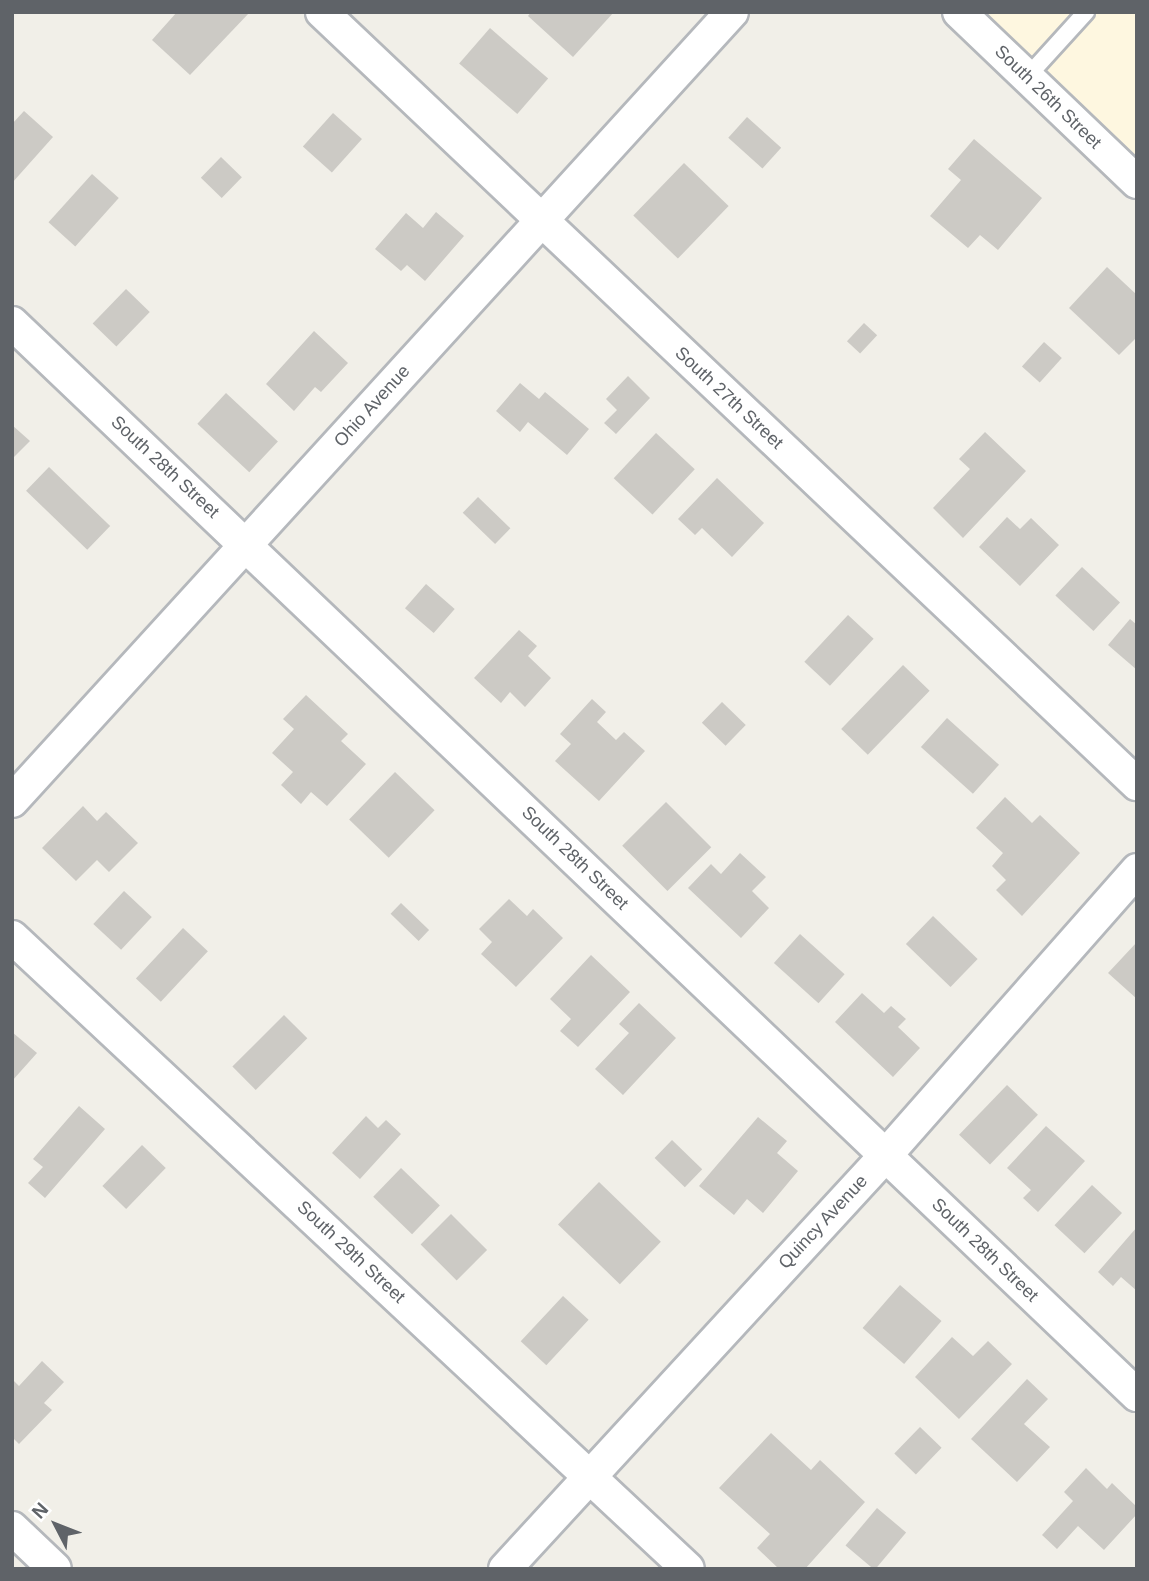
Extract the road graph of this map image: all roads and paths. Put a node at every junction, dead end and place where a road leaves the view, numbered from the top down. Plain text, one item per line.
1 (323, 12) edge
2 (732, 12) edge
3 (959, 12) edge
4 (1083, 13) edge
5 (1027, 77) junction
6 (1137, 182) edge
7 (541, 220) junction
8 (12, 323) edge
9 (246, 544) junction
10 (1137, 783) edge
11 (12, 801) edge
12 (1137, 870) edge
13 (12, 937) edge
14 (886, 1155) junction
15 (1137, 1395) edge
16 (590, 1475) junction
17 (12, 1528) edge
18 (55, 1569) edge
19 (505, 1569) edge
20 (688, 1569) edge

1 - 7 street, South 27th Street
2 - 7 street, Ohio Avenue
3 - 5 street, South 26th Street
4 - 5 lane
5 - 6 street, South 26th Street
7 - 9 street, Ohio Avenue
7 - 10 street, South 27th Street
8 - 9 street, South 28th Street
9 - 11 street, Ohio Avenue
9 - 14 street, South 28th Street
12 - 14 street, Quincy Avenue
13 - 16 street, South 29th Street
14 - 15 street, South 28th Street
14 - 16 street, Quincy Avenue
16 - 19 street, Quincy Avenue
16 - 20 street, South 29th Street
17 - 18 street

